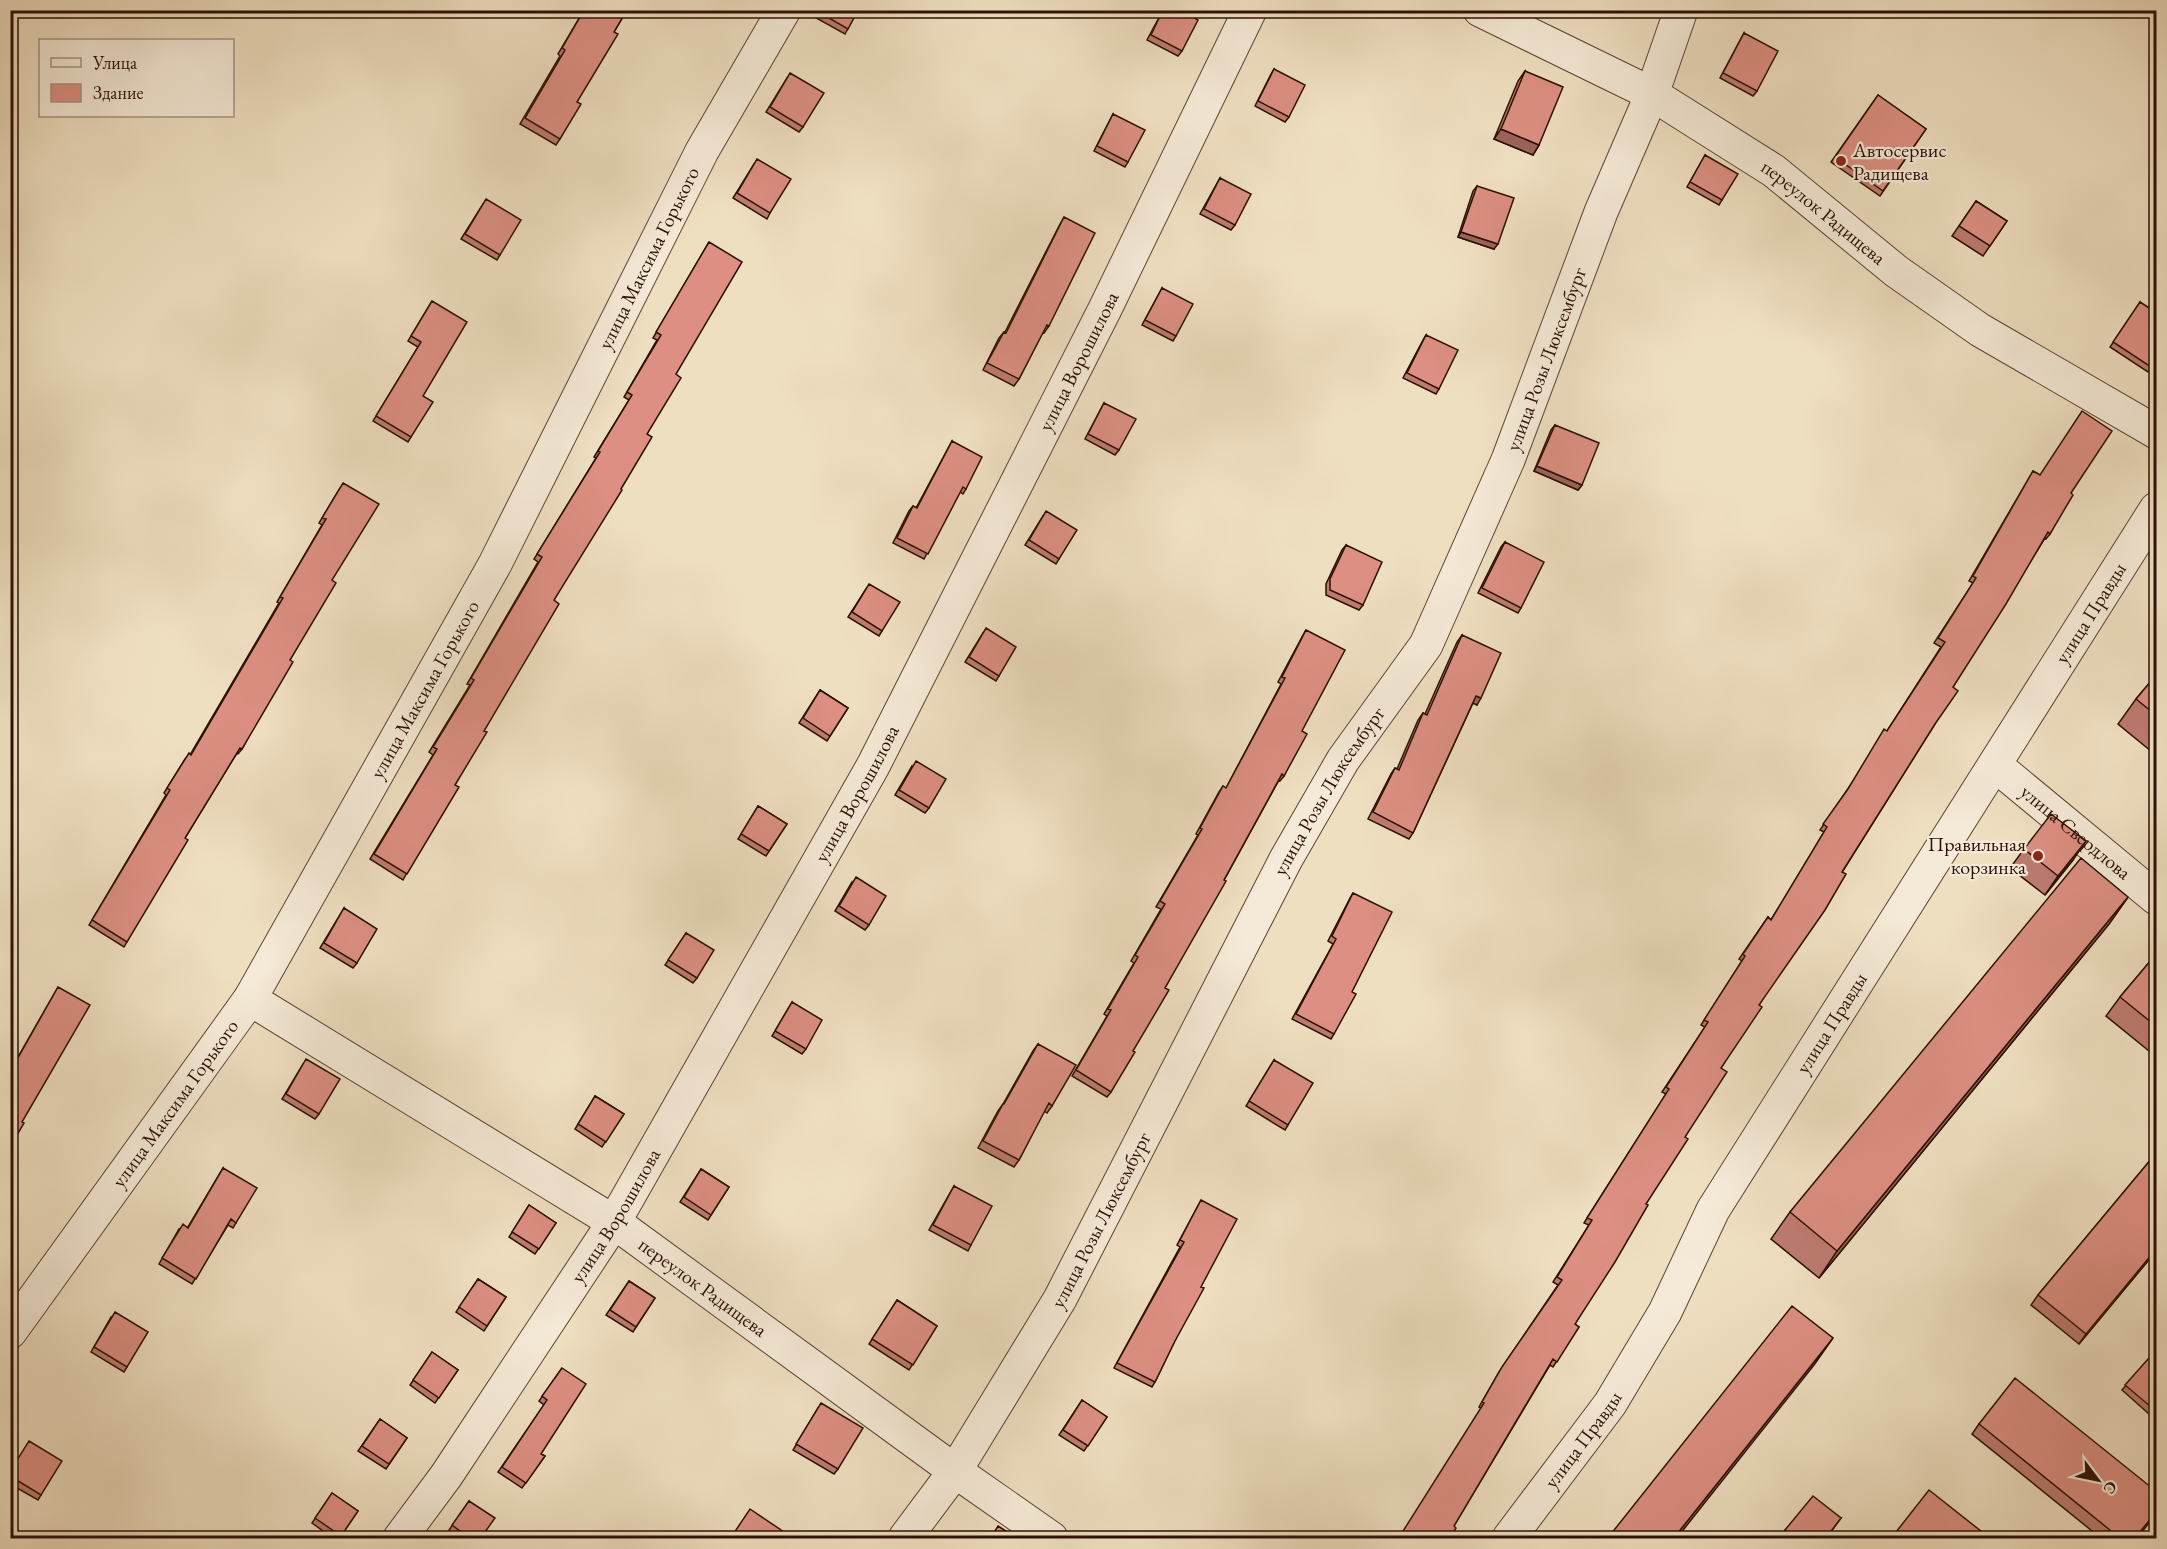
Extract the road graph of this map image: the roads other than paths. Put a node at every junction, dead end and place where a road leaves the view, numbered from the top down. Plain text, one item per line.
1 (784, 10) edge
2 (1250, 10) edge
3 (1480, 10) edge
4 (1681, 10) edge
5 (1652, 94) junction
6 (2157, 432) edge
7 (2157, 509) edge
8 (1995, 765) junction
9 (2157, 898) edge
10 (250, 999) junction
11 (614, 1222) junction
12 (10, 1332) edge
13 (955, 1471) junction
14 (400, 1539) edge
15 (905, 1539) edge
16 (1051, 1539) edge
17 (1509, 1539) edge

1 - 10 street, улица Максима Горького
2 - 11 street, улица Ворошилова
3 - 5 street, переулок Радищева
4 - 5 street, улица Розы Люксембург
5 - 6 street, переулок Радищева
5 - 13 street, улица Розы Люксембург
7 - 8 street, улица Правды
8 - 9 street, улица Свердлова
8 - 17 street, улица Правды
10 - 11 street, переулок Радищева
10 - 12 street, улица Максима Горького
11 - 13 street, переулок Радищева
11 - 14 street, улица Ворошилова
13 - 15 street, улица Розы Люксембург
13 - 16 street, переулок Радищева

